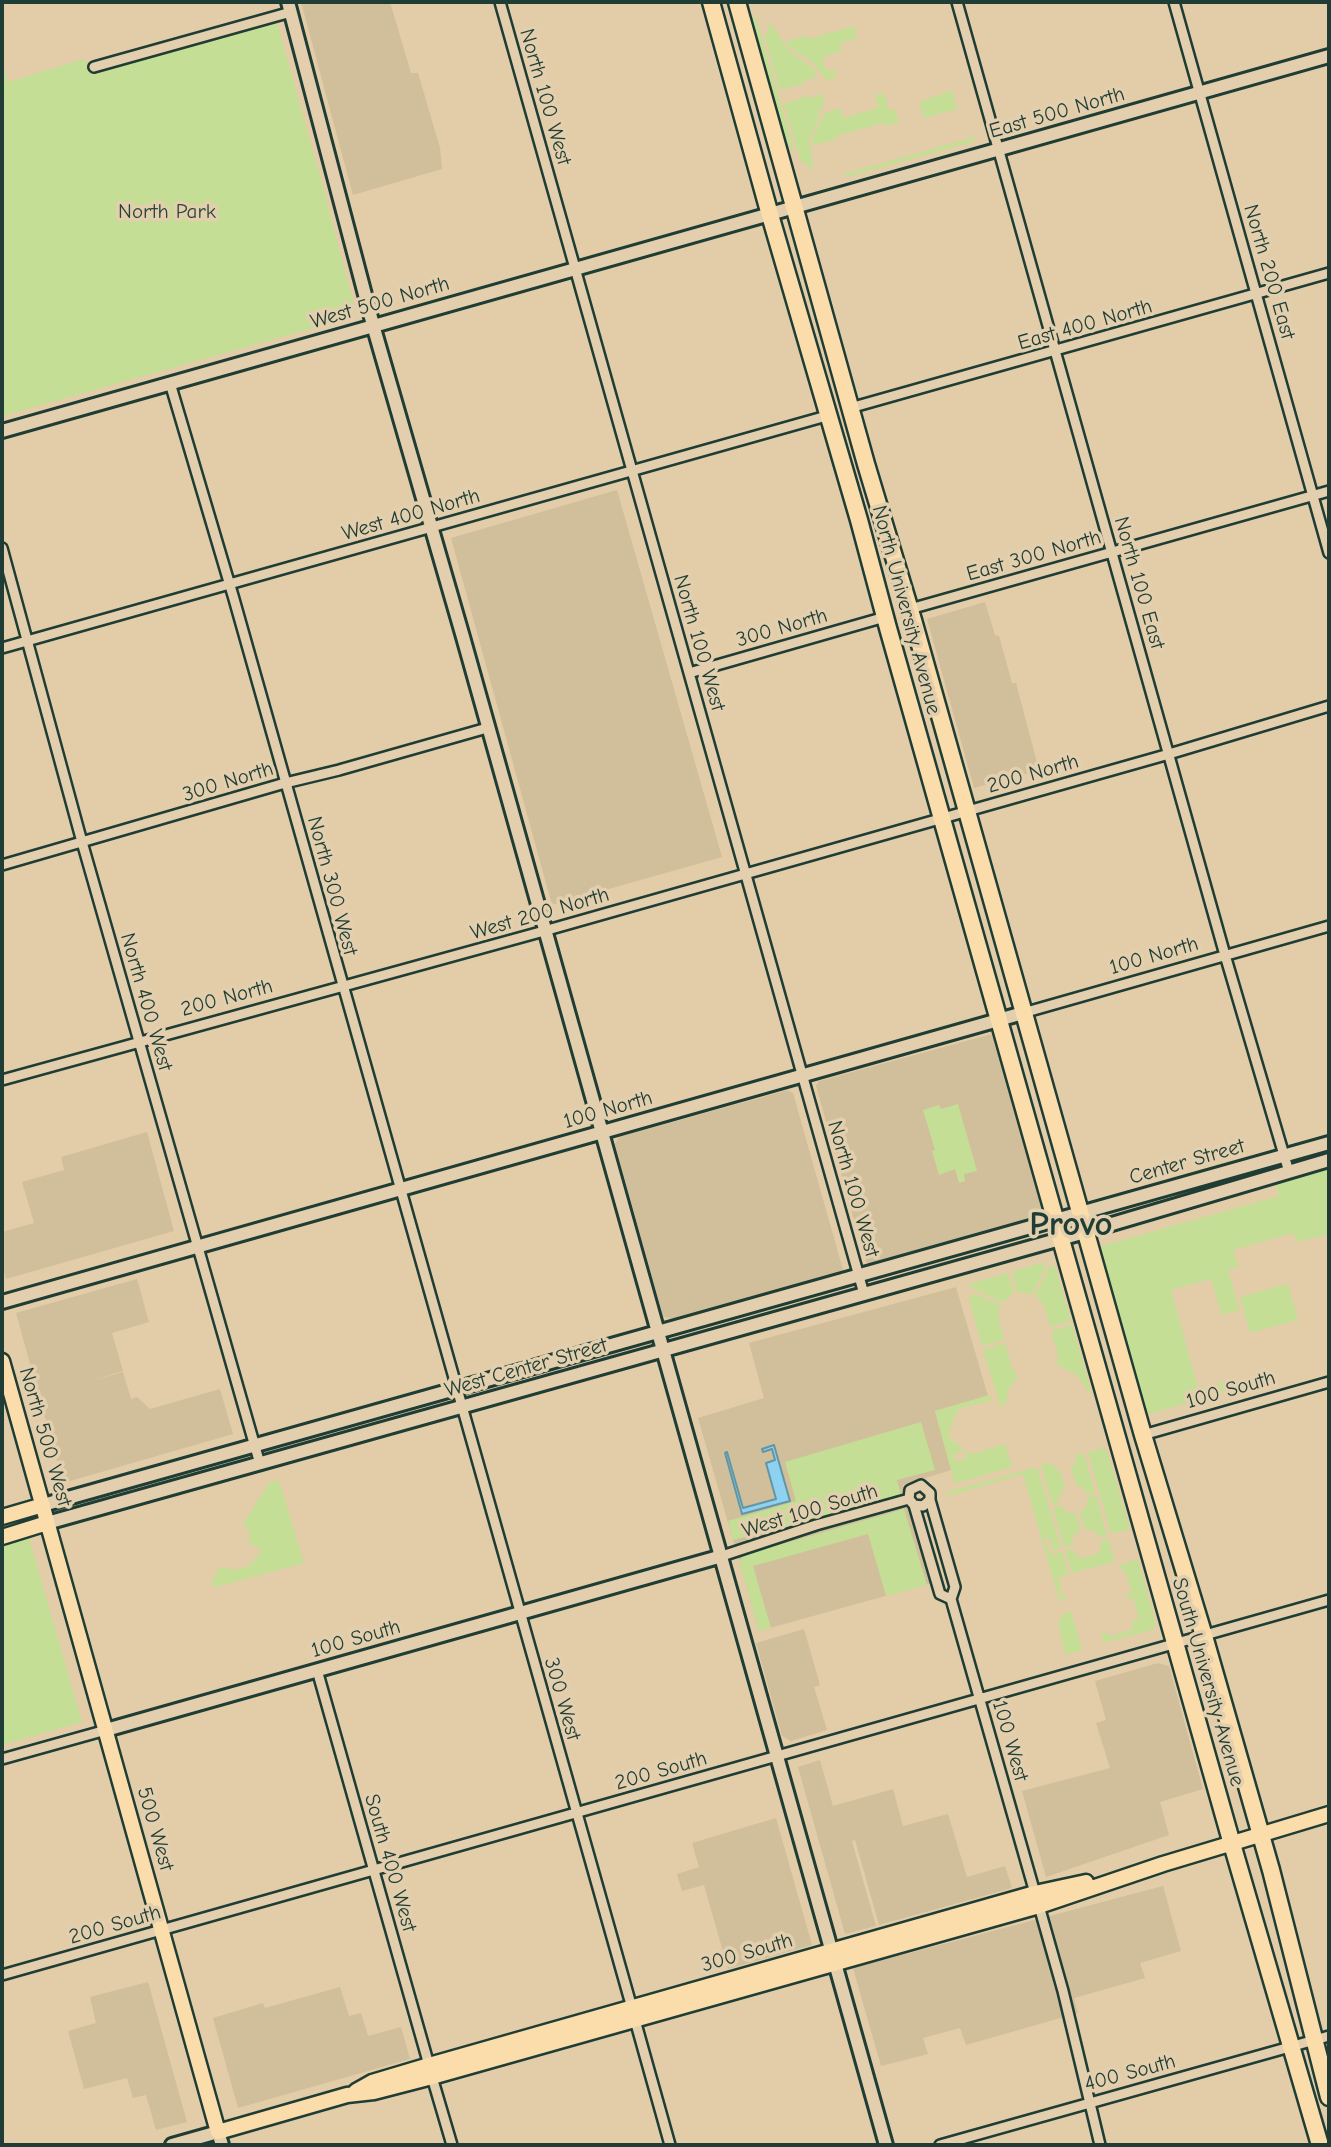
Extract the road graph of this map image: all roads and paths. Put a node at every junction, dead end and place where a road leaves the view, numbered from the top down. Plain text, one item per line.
1 (500, 2) edge
2 (711, 2) edge
3 (737, 2) edge
4 (957, 2) edge
5 (1174, 2) edge
6 (289, 7) edge
7 (1329, 56) edge
8 (94, 66) dead end
9 (1198, 92) junction
10 (999, 150) junction
11 (796, 208) junction
12 (770, 215) junction
13 (575, 268) junction
14 (1329, 273) edge
15 (1257, 293) junction
16 (373, 325) junction
17 (1056, 351) junction
18 (170, 383) junction
19 (850, 408) junction
20 (830, 415) junction
21 (2, 431) edge
22 (632, 471) junction
23 (1329, 491) edge
24 (1313, 496) junction
25 (432, 528) junction
26 (2, 548) edge
27 (1112, 552) junction
28 (1329, 553) edge
29 (229, 584) junction
30 (910, 609) junction
31 (885, 617) junction
32 (28, 641) junction
33 (2, 648) edge
34 (689, 673) junction
35 (1329, 706) edge
36 (487, 728) junction
37 (1169, 754) junction
38 (285, 783) junction
39 (966, 810) junction
40 (941, 817) junction
41 (82, 842) junction
42 (2, 865) edge
43 (747, 873) junction
44 (1329, 926) edge
45 (544, 931) junction
46 (1225, 955) junction
47 (341, 985) junction
48 (1023, 1013) junction
49 (999, 1020) junction
50 (139, 1040) junction
51 (803, 1075) junction
52 (2, 1080) edge
53 (600, 1132) junction
54 (1329, 1143) edge
55 (1284, 1155) junction
56 (1329, 1160) edge
57 (1289, 1172) junction
58 (400, 1189) junction
59 (1083, 1222) junction
60 (1058, 1229) junction
61 (196, 1246) junction
62 (859, 1275) junction
63 (864, 1293) junction
64 (2, 1302) edge
65 (656, 1332) junction
66 (662, 1351) junction
67 (2, 1361) edge
68 (1329, 1382) edge
69 (458, 1398) junction
70 (1143, 1435) junction
71 (254, 1446) junction
72 (260, 1464) junction
73 (930, 1500) junction
74 (911, 1502) junction
75 (43, 1505) junction
76 (2, 1517) edge
77 (47, 1523) junction
78 (2, 1536) edge
79 (722, 1556) junction
80 (951, 1599) junction
81 (1329, 1600) edge
82 (519, 1612) junction
83 (1204, 1636) junction
84 (1175, 1644) junction
85 (317, 1670) junction
86 (980, 1699) junction
87 (106, 1730) junction
88 (777, 1756) junction
89 (2, 1759) edge
90 (576, 1813) junction
91 (1329, 1814) edge
92 (1261, 1835) junction
93 (1231, 1844) junction
94 (374, 1870) junction
95 (1037, 1900) junction
96 (162, 1930) junction
97 (833, 1957) junction
98 (2, 1975) edge
99 (633, 2014) junction
100 (1322, 2038) edge
101 (1291, 2046) junction
102 (431, 2071) junction
103 (1329, 2097) edge
104 (1088, 2102) junction
105 (220, 2139) edge
106 (172, 2145) edge
107 (452, 2145) edge
108 (670, 2145) edge
109 (886, 2145) edge
110 (940, 2145) edge
111 (1100, 2145) edge
112 (1321, 2145) edge

1 - 13 street, North 100 West
2 - 12 highway, North University Avenue
3 - 11 highway, North University Avenue
4 - 10 street, North 100 East
5 - 9 street, North 200 East
6 - 8 street
6 - 16 main road
7 - 9 main road, East 500 North
9 - 10 main road, East 500 North
9 - 15 street, North 200 East
10 - 11 main road, East 500 North
10 - 17 street, North 100 East
11 - 12 main road, East 500 North
11 - 19 highway, North University Avenue
12 - 13 main road, West 500 North
12 - 20 highway, North University Avenue
13 - 16 main road, West 500 North
13 - 22 street, North 100 West
14 - 15 street, East 400 North
15 - 17 street, East 400 North
15 - 24 street, North 200 East
16 - 18 main road, West 500 North
16 - 25 main road
17 - 19 street, East 400 North
17 - 27 street, North 100 East
18 - 21 main road, West 500 North
18 - 29 street, North 300 West
19 - 30 highway, North University Avenue
20 - 22 street, West 400 North
20 - 31 highway, North University Avenue
22 - 25 street, West 400 North
22 - 34 street, North 100 West
23 - 24 street, East 300 North
24 - 27 street, East 300 North
24 - 28 street, North 200 East
25 - 29 street, West 400 North
25 - 36 main road
26 - 32 street, North 400 West
27 - 30 street, East 300 North
27 - 37 street, North 100 East
29 - 32 street, West 400 North
29 - 38 street, North 300 West
30 - 39 highway, North University Avenue
31 - 34 street, 300 North
31 - 40 highway, North University Avenue
32 - 33 street, West 400 North
32 - 41 street, North 400 West
34 - 43 street, North 100 West
35 - 37 street, 200 North
36 - 38 street, 300 North
36 - 45 main road
37 - 39 street, 200 North
37 - 46 street, North 100 East
38 - 41 street, 300 North
38 - 47 street, North 300 West
39 - 40 street, 200 North
39 - 48 highway, North University Avenue
40 - 43 street, 200 North
40 - 49 highway, North University Avenue
41 - 42 street, 300 North
41 - 50 street, North 400 West
43 - 45 street, West 200 North
43 - 51 street, North 100 West
44 - 46 street, 100 North
45 - 47 street, West 200 North
45 - 53 main road
46 - 48 street, 100 North
46 - 55 street, North 100 East
47 - 50 street, 200 North
47 - 58 street, North 300 West
48 - 49 main road, 100 North
48 - 59 highway, North University Avenue
49 - 51 main road, 100 North
49 - 60 highway, North University Avenue
50 - 52 street, 200 North
50 - 61 street, North 400 West
51 - 53 main road, 100 North
51 - 62 street, North 100 West
53 - 58 main road, 100 North
53 - 65 main road
54 - 55 main road, Center Street
55 - 57 street, North 100 East
55 - 59 main road, Center Street
56 - 57 main road, Center Street
57 - 59 main road, Center Street
58 - 61 main road, 100 North
58 - 69 street, North 300 West
59 - 60 main road, Center Street
59 - 60 main road, Center Street
59 - 70 highway, South University Avenue
60 - 62 main road, West Center Street
60 - 63 main road, West Center Street
60 - 84 highway, South University Avenue
61 - 64 main road, 100 North
61 - 71 street, North 400 West
62 - 63 street, North 100 West
62 - 65 main road, West Center Street
63 - 66 main road, West Center Street
65 - 66 main road
65 - 69 main road, West Center Street
66 - 69 main road, West Center Street
66 - 79 main road
67 - 75 main road, North 500 West
68 - 70 street, 100 South
69 - 71 main road, West Center Street
69 - 72 main road, West Center Street
69 - 82 street, 300 West
70 - 83 highway, South University Avenue
71 - 72 street, North 400 West
71 - 75 main road, West Center Street
72 - 77 main road, West Center Street
73 - 74 street
73 - 74 street
73 - 80 street
74 - 79 street, West 100 South
74 - 80 street
75 - 76 main road, West Center Street
75 - 77 main road, North 500 West
77 - 78 main road, West Center Street
77 - 87 main road, 500 West
79 - 82 main road, 100 South
79 - 88 main road
80 - 86 street, 100 West
81 - 83 street, 200 South
82 - 85 main road, 100 South
82 - 90 street, 300 West
83 - 84 street, 200 South
83 - 92 highway, South University Avenue
84 - 86 street, 200 South
84 - 93 highway, South University Avenue
85 - 87 main road, 100 South
85 - 94 street, South 400 West
86 - 88 street, 200 South
86 - 95 street, 100 West
87 - 89 street, 100 South
87 - 96 main road, 500 West
88 - 90 street, 200 South
88 - 97 main road
90 - 94 street, 200 South
90 - 99 street, 300 West
91 - 92 main road, 300 South
92 - 93 main road, 300 South
92 - 100 highway, South University Avenue
93 - 95 main road, 300 South
93 - 101 highway, South University Avenue
94 - 96 street, 200 South
94 - 102 street, South 400 West
95 - 97 main road, 300 South
95 - 104 street, 100 West
96 - 98 street, 200 South
96 - 105 main road, 500 West
97 - 99 main road, 300 South
97 - 109 main road
99 - 102 main road, 300 South
99 - 108 street, 300 West
100 - 101 street, 400 South
100 - 103 highway, South University Avenue
101 - 104 street, 400 South
101 - 112 highway, South University Avenue
102 - 105 main road, 300 South
102 - 107 street, South 400 West
104 - 110 street, 400 South
104 - 111 street, 100 West
105 - 106 main road, 300 South

